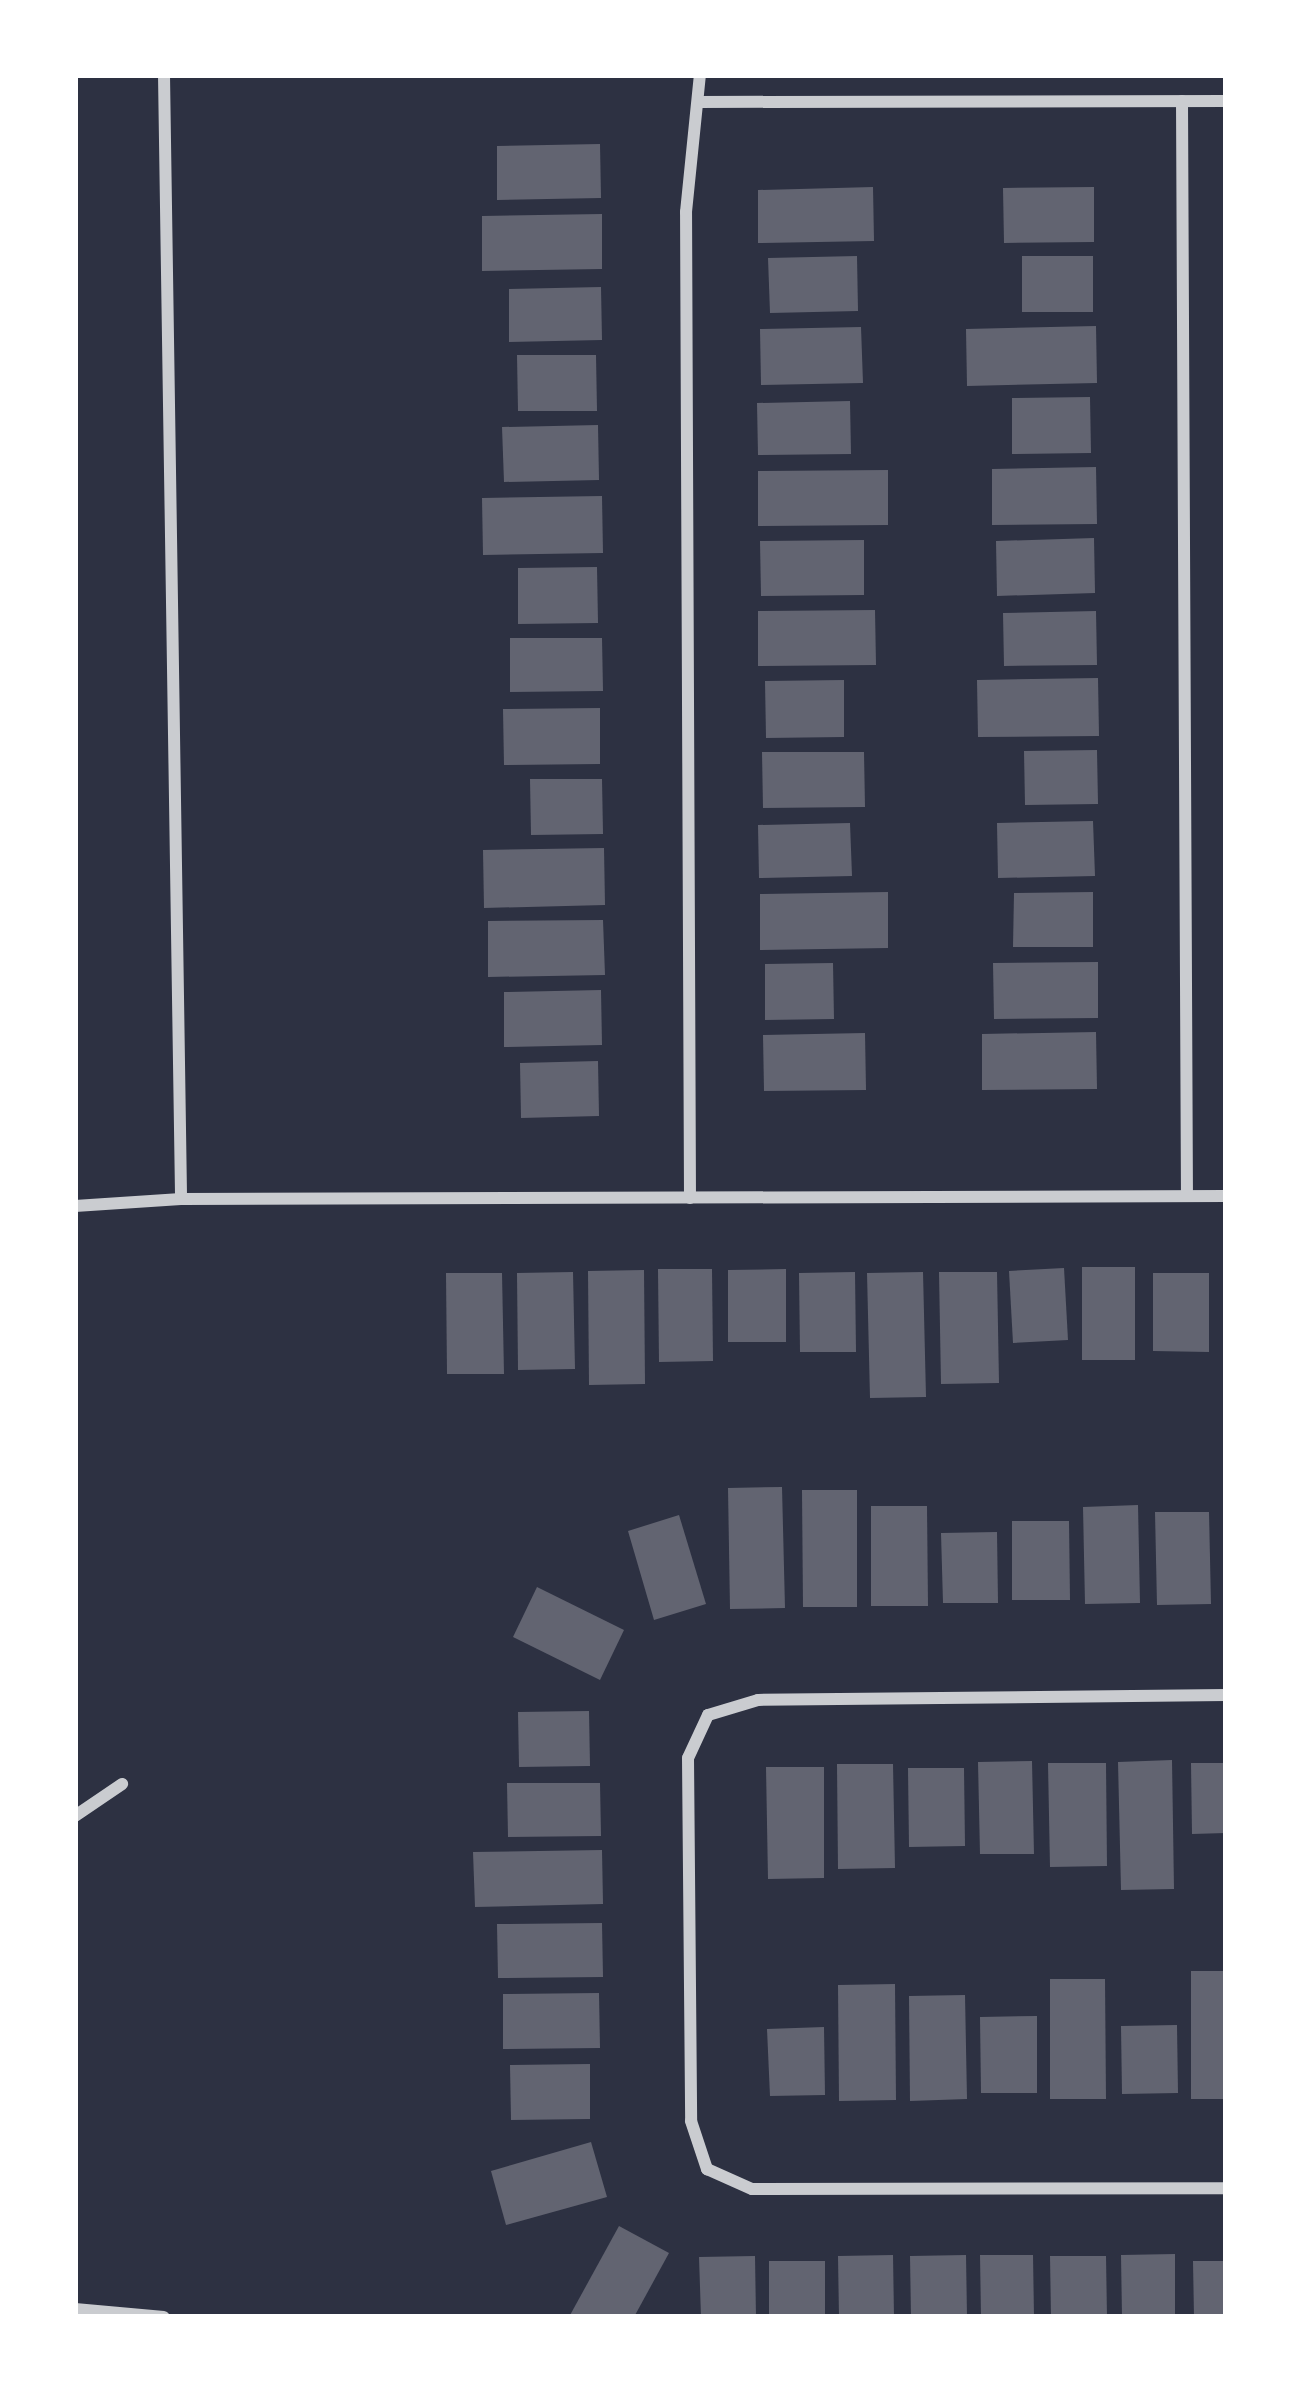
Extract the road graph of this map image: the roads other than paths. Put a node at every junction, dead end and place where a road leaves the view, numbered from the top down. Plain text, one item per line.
1 (164, 75) edge
2 (700, 75) edge
3 (1183, 101) junction
4 (1226, 101) edge
5 (698, 102) junction
6 (1187, 1196) junction
7 (1226, 1196) edge
8 (690, 1198) junction
9 (181, 1199) junction
10 (75, 1206) edge
11 (1226, 1696) edge
12 (122, 1784) dead end
13 (75, 1816) edge
14 (1226, 2188) edge
15 (75, 2309) edge
16 (164, 2317) edge

1 - 9 street
2 - 5 street
3 - 4 street
3 - 5 street
3 - 6 street
5 - 8 street
6 - 7 street
6 - 8 street
8 - 9 street
9 - 10 street
11 - 14 street
12 - 13 street
15 - 16 street

